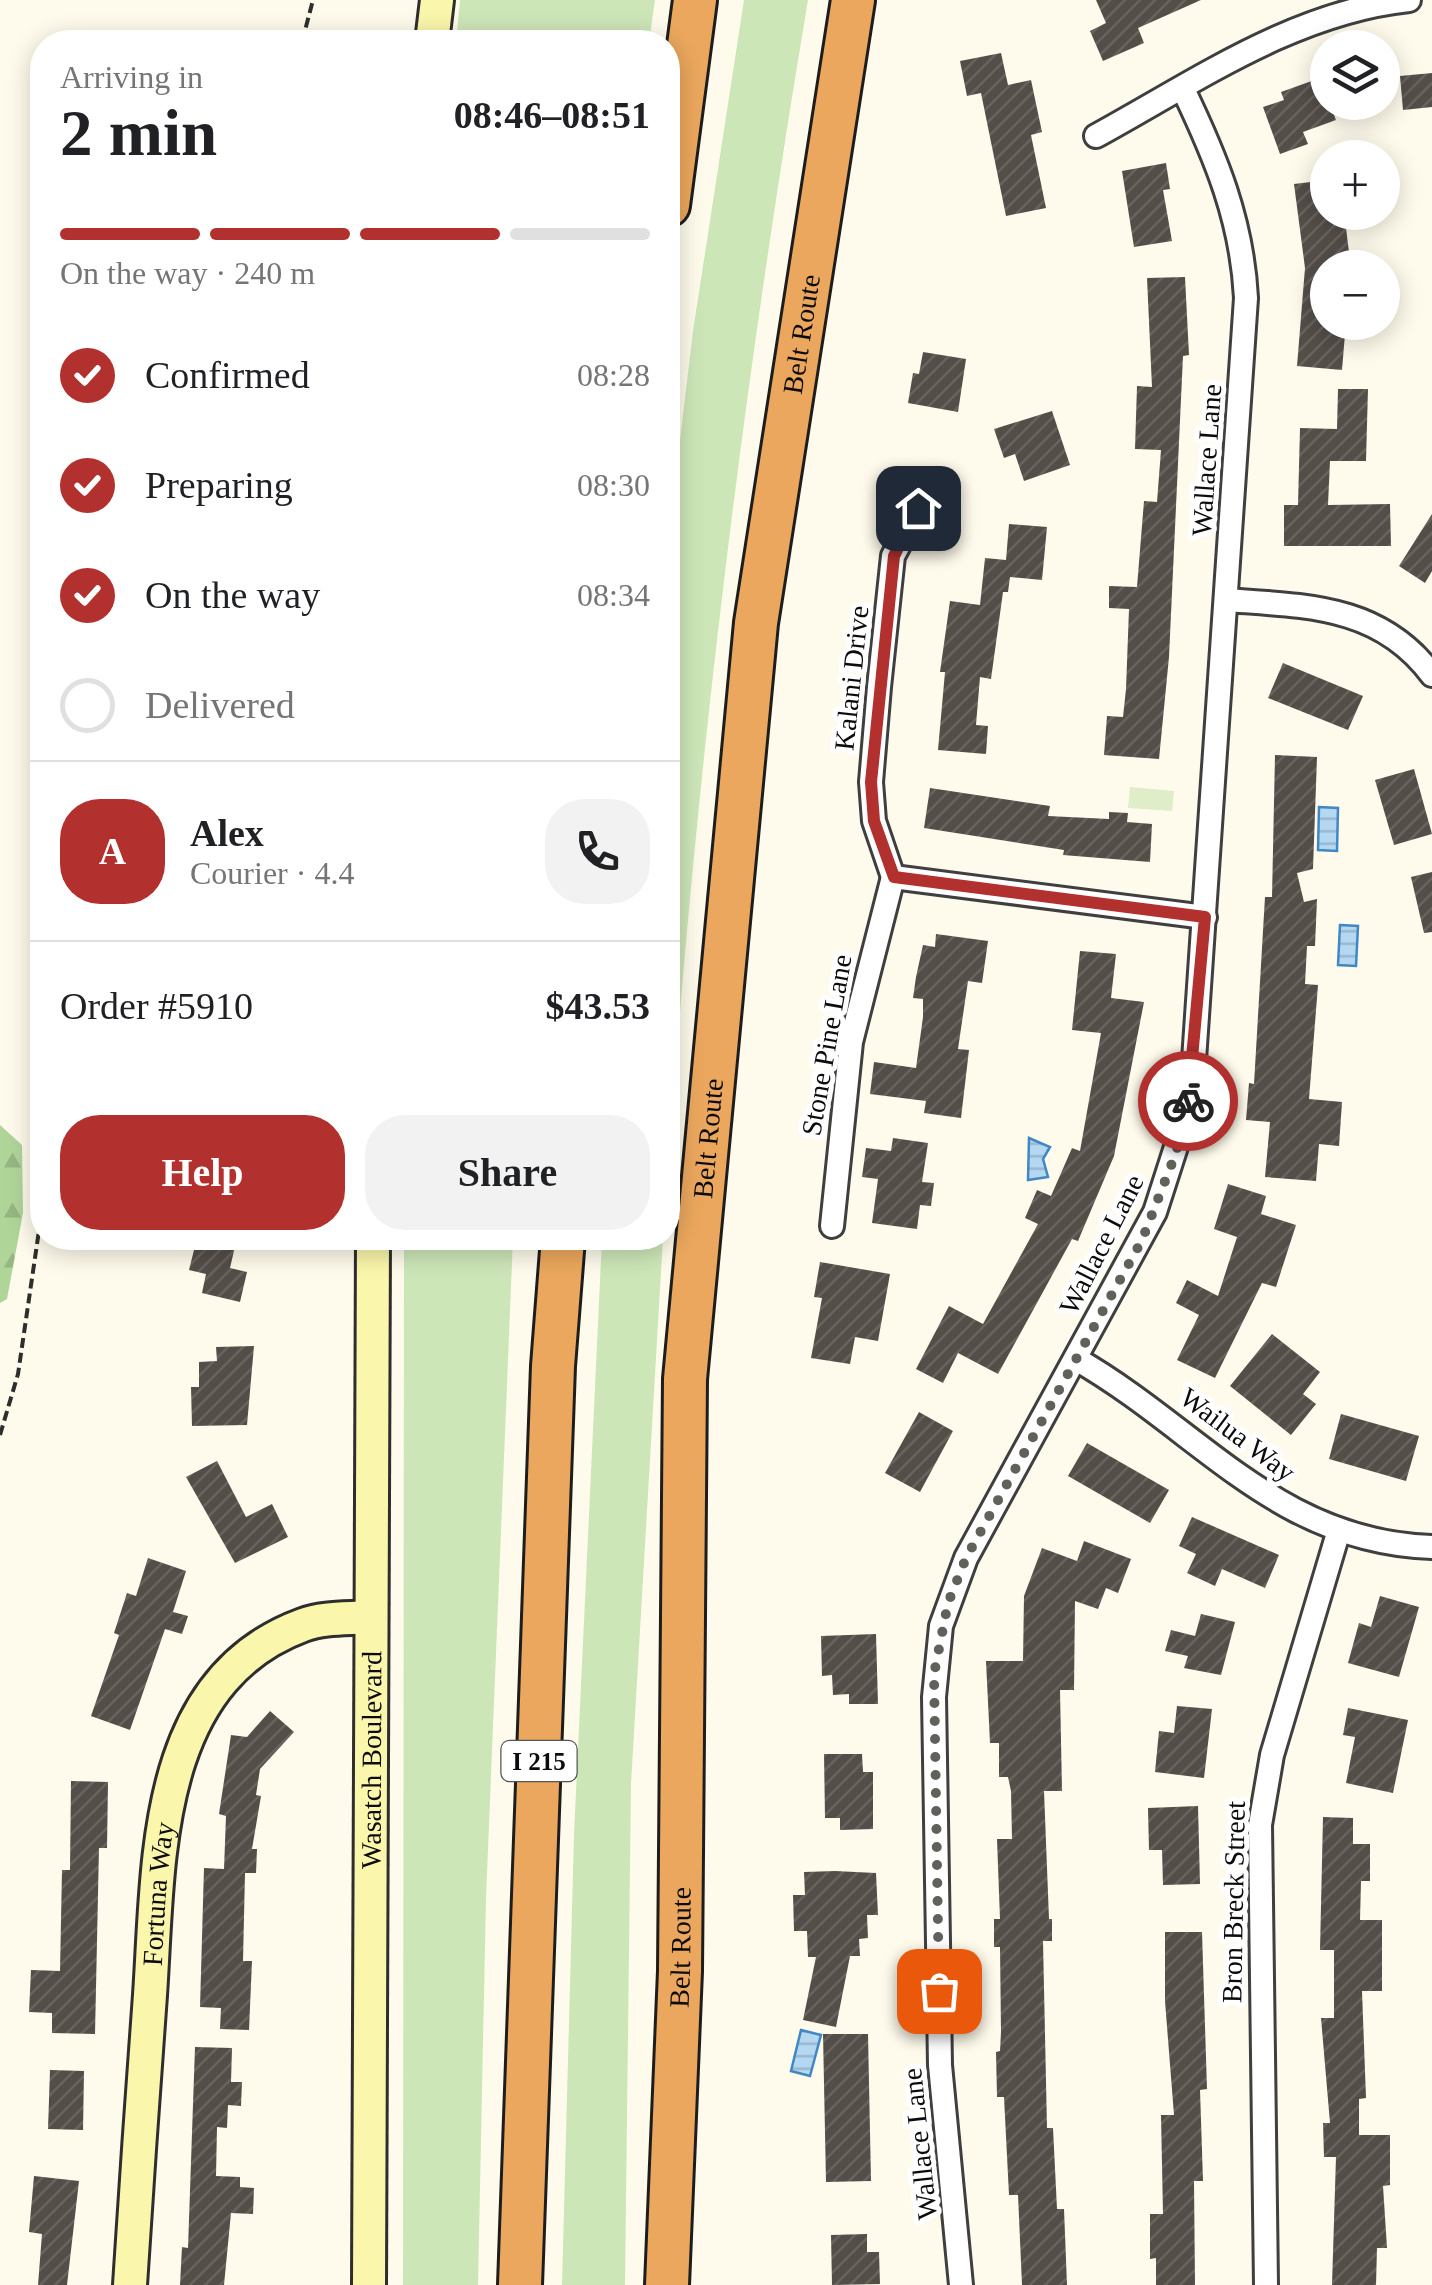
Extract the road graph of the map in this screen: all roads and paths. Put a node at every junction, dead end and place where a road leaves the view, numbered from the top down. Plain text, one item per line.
1 (313, 0) edge
2 (437, 0) edge
3 (695, 0) edge
4 (853, 0) edge
5 (1409, 0) edge
6 (305, 30) edge
7 (433, 30) edge
8 (1183, 88) junction
9 (680, 114) edge
10 (1096, 136) dead end
11 (928, 491) dead end
12 (1226, 600) junction
13 (1432, 676) edge
14 (894, 877) junction
15 (1205, 917) junction
16 (832, 1226) dead end
17 (36, 1250) edge
18 (372, 1250) edge
19 (563, 1250) edge
20 (1076, 1359) junction
21 (0, 1435) edge
22 (1339, 1530) junction
23 (1432, 1547) edge
24 (371, 1617) junction
25 (130, 2285) edge
26 (370, 2285) edge
27 (520, 2285) edge
28 (667, 2285) edge
29 (961, 2285) edge
30 (1266, 2285) edge

1 - 6 path
2 - 7 street
3 - 9 highway
4 - 28 highway, Belt Route
5 - 8 street
8 - 10 street
8 - 12 street, Wallace Lane
11 - 14 street, Kalani Drive
12 - 13 street
12 - 15 street, Wallace Lane
14 - 15 street
14 - 16 street, Stone Pine Lane
15 - 20 street, Wallace Lane
17 - 21 path
18 - 24 street, Wasatch Boulevard
19 - 27 highway, I 215
20 - 22 street, Wailua Way
20 - 29 street, Wallace Lane
22 - 23 street, Wailua Way
22 - 30 street, Bron Breck Street
24 - 25 street, Fortuna Way
24 - 26 street, Wasatch Boulevard

